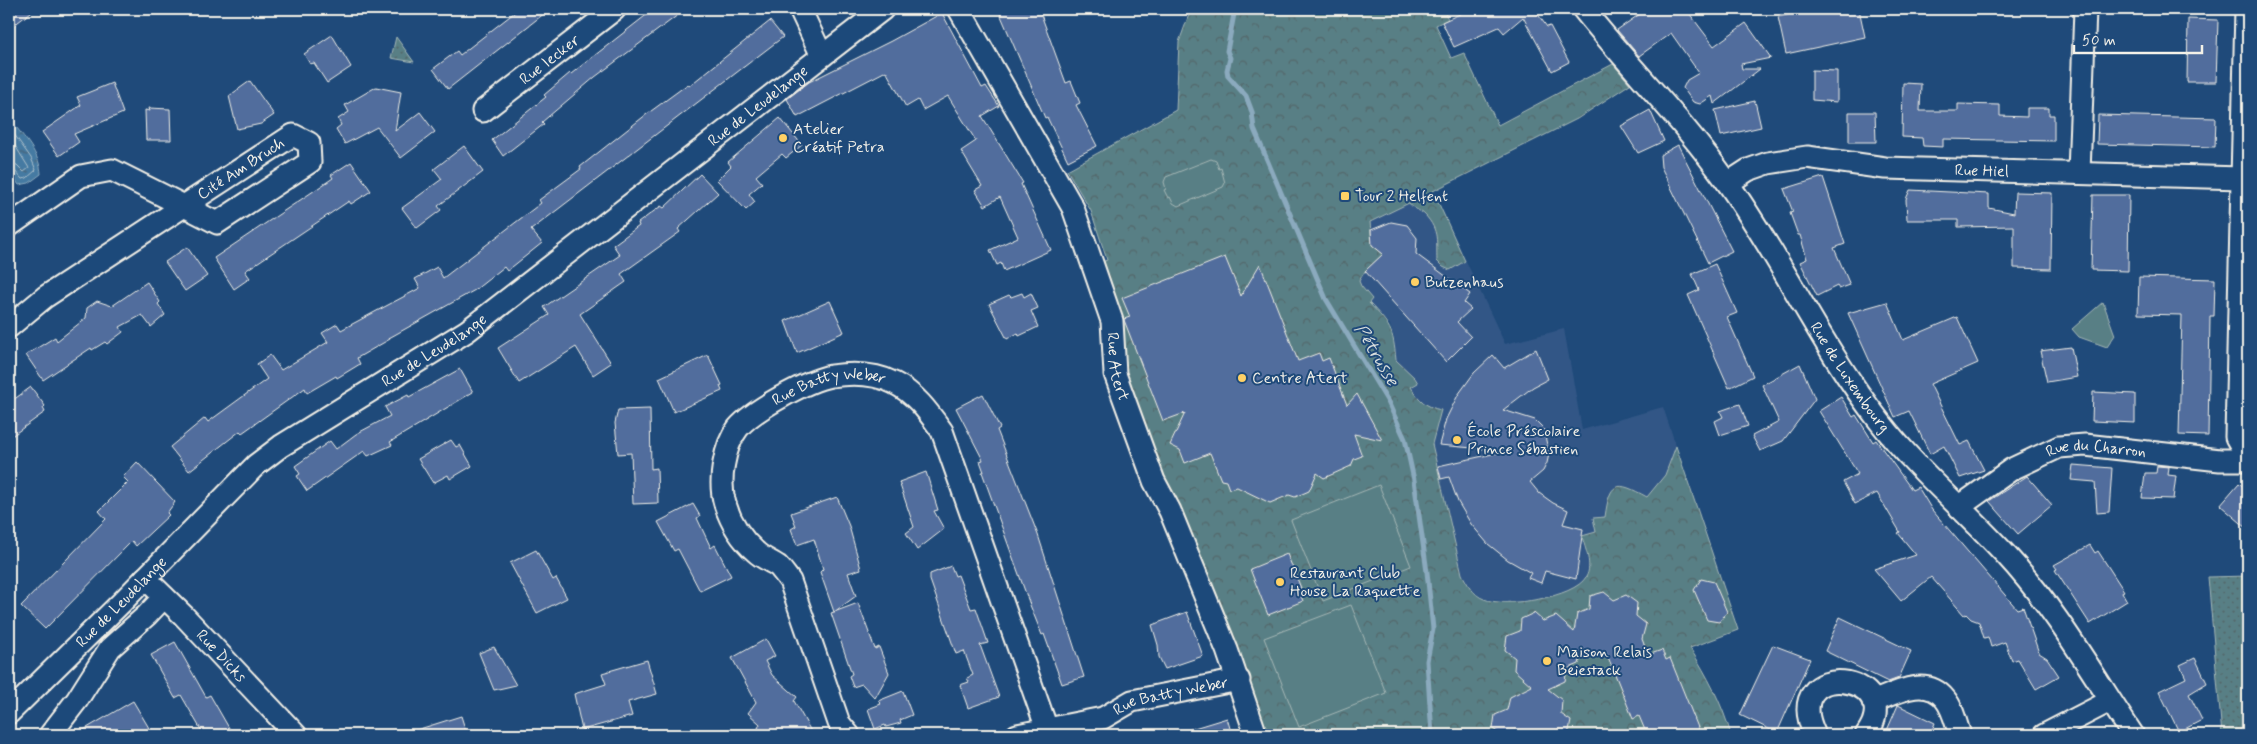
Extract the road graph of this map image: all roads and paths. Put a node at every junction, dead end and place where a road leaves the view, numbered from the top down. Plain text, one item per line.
1 (615, 9) edge
2 (800, 9) edge
3 (959, 9) edge
4 (1583, 9) edge
5 (2083, 9) edge
6 (2246, 9) edge
7 (874, 15) edge
8 (822, 56) junction
9 (2246, 85) edge
10 (483, 111) dead end
11 (2079, 174) junction
12 (2242, 178) junction
13 (1728, 183) junction
14 (184, 206) junction
15 (2245, 224) edge
16 (9, 226) edge
17 (9, 327) edge
18 (2248, 459) edge
19 (1959, 508) junction
20 (145, 578) junction
21 (164, 597) junction
22 (1239, 680) junction
23 (2110, 701) junction
24 (1873, 702) junction
25 (9, 713) edge
26 (1047, 729) junction
27 (50, 735) edge
28 (296, 735) edge
29 (849, 735) edge
30 (1017, 735) edge
31 (1256, 735) edge
32 (1815, 735) edge
33 (1866, 735) edge
34 (1960, 735) edge
35 (2044, 735) edge
36 (2133, 735) edge

1 - 10 street, Rue Iecker
2 - 8 street
3 - 22 street, Rue Atert
4 - 13 street, Rue de Luxembourg
5 - 11 street
6 - 9 street
7 - 8 street, Rue de Leudelange
8 - 20 street, Rue de Leudelange
9 - 12 street
11 - 12 street, Rue Hiel
11 - 13 street, Rue Hiel
12 - 15 street
13 - 19 street, Rue de Luxembourg
14 - 14 street, Cité Am Bruch
14 - 16 street, Cité Am Bruch
14 - 17 street, Cité Am Bruch
15 - 18 street
18 - 19 street, Rue du Charron
19 - 23 street, Rue de Luxembourg
20 - 21 street, Rue Dicks
20 - 25 street, Rue de Leudelange
21 - 27 street, Rue de Leudelange
21 - 28 street, Rue Dicks
22 - 26 street, Rue Batty Weber
22 - 31 street, Rue Atert
23 - 35 street
23 - 36 street, Rue de Luxembourg
24 - 32 street
24 - 33 street
24 - 34 street
26 - 29 street, Rue Batty Weber
26 - 30 street, Rue Batty Weber

